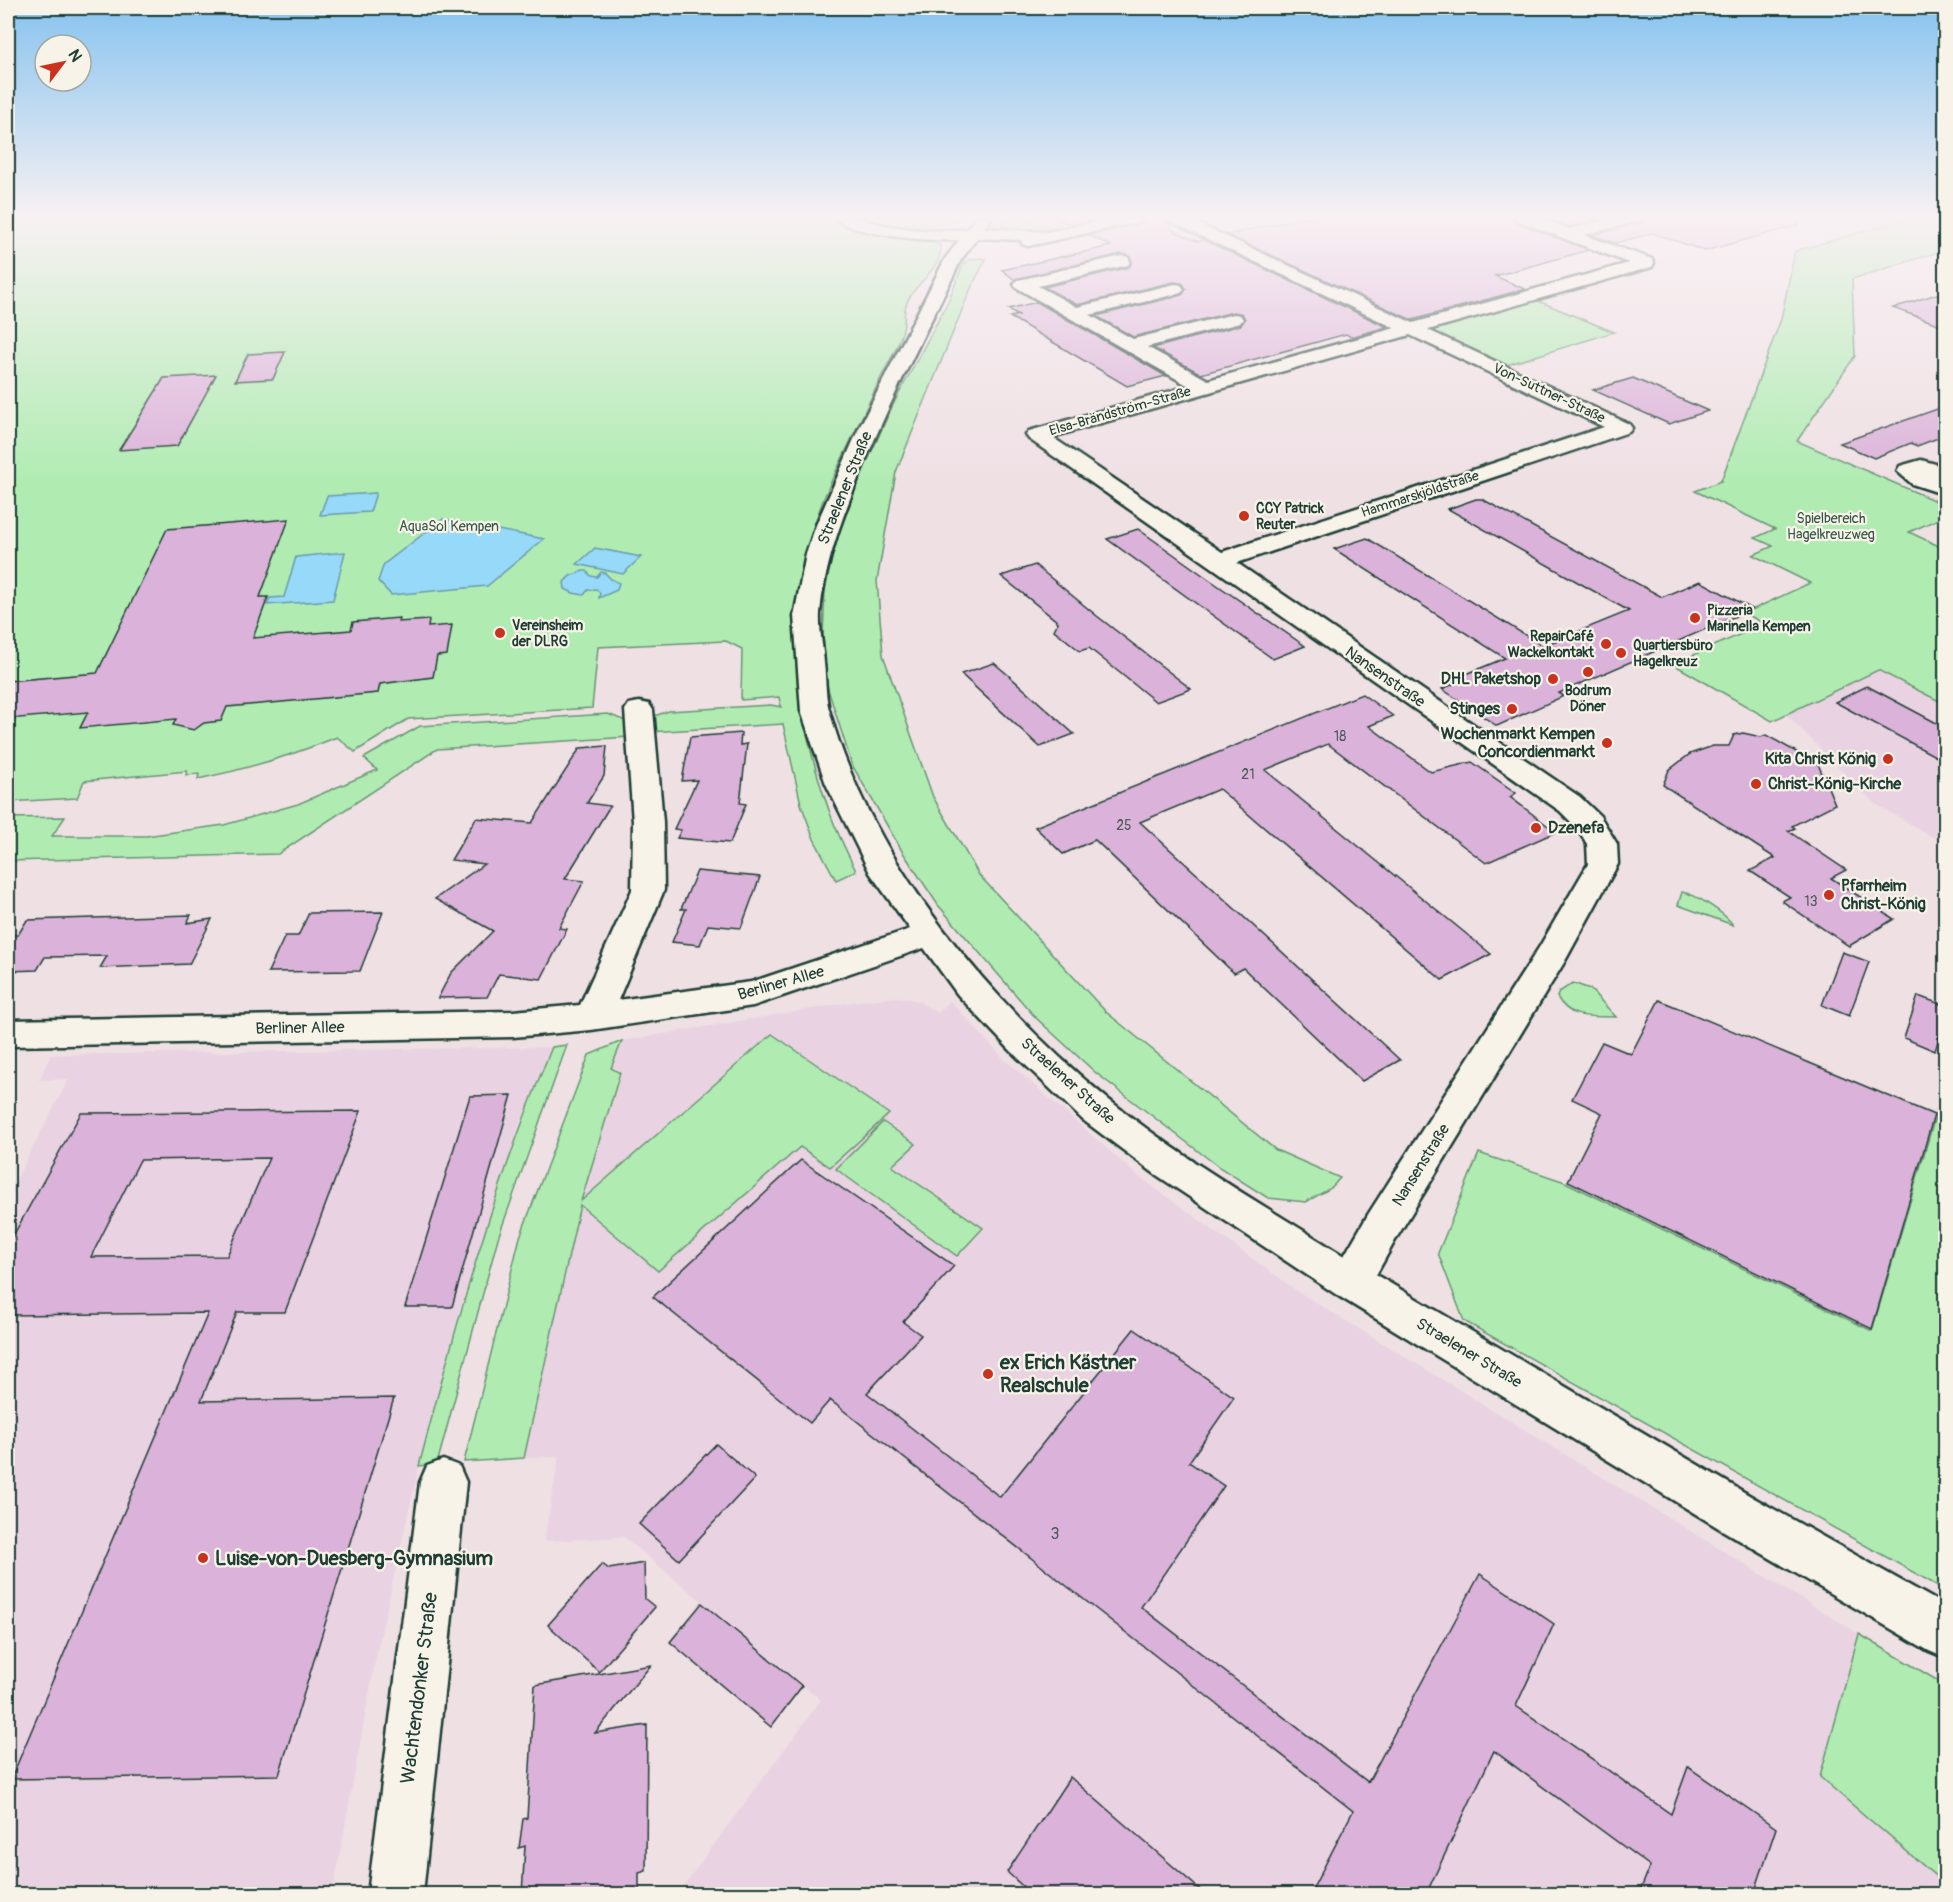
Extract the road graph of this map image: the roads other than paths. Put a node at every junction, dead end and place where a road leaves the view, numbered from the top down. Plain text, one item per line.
1 (937, 306) edge
2 (1062, 306) edge
3 (1105, 306) edge
4 (1361, 306) edge
5 (1494, 306) edge
6 (1075, 313) junction
7 (1234, 319) dead end
8 (1411, 329) junction
9 (1131, 345) junction
10 (1204, 387) junction
11 (1622, 428) joint
12 (1036, 435) joint
13 (1946, 474) edge
14 (1946, 489) edge
15 (1219, 561) junction
16 (639, 710) dead end
17 (931, 934) junction
18 (591, 1017) junction
19 (8, 1033) edge
20 (1351, 1282) junction
21 (443, 1482) dead end
22 (1946, 1634) edge
23 (395, 1894) edge

1 - 17 street, Straelener Straße
2 - 6 street, Elsa-Brändström-Straße
3 - 6 street
4 - 8 street, Von-Suttner-Straße
5 - 8 street
6 - 9 street, Elsa-Brändström-Straße
7 - 9 street
8 - 10 street, Elsa-Brändström-Straße
8 - 11 street, Von-Suttner-Straße
9 - 10 street, Elsa-Brändström-Straße
10 - 12 street, Elsa-Brändström-Straße
11 - 15 street, Hammarskjöldstraße
12 - 15 street, Nansenstraße
13 - 14 street
15 - 20 street, Nansenstraße
16 - 18 street
17 - 18 street, Berliner Allee
17 - 20 street, Straelener Straße
18 - 19 street, Berliner Allee
20 - 22 street, Straelener Straße
21 - 23 street, Wachtendonker Straße

